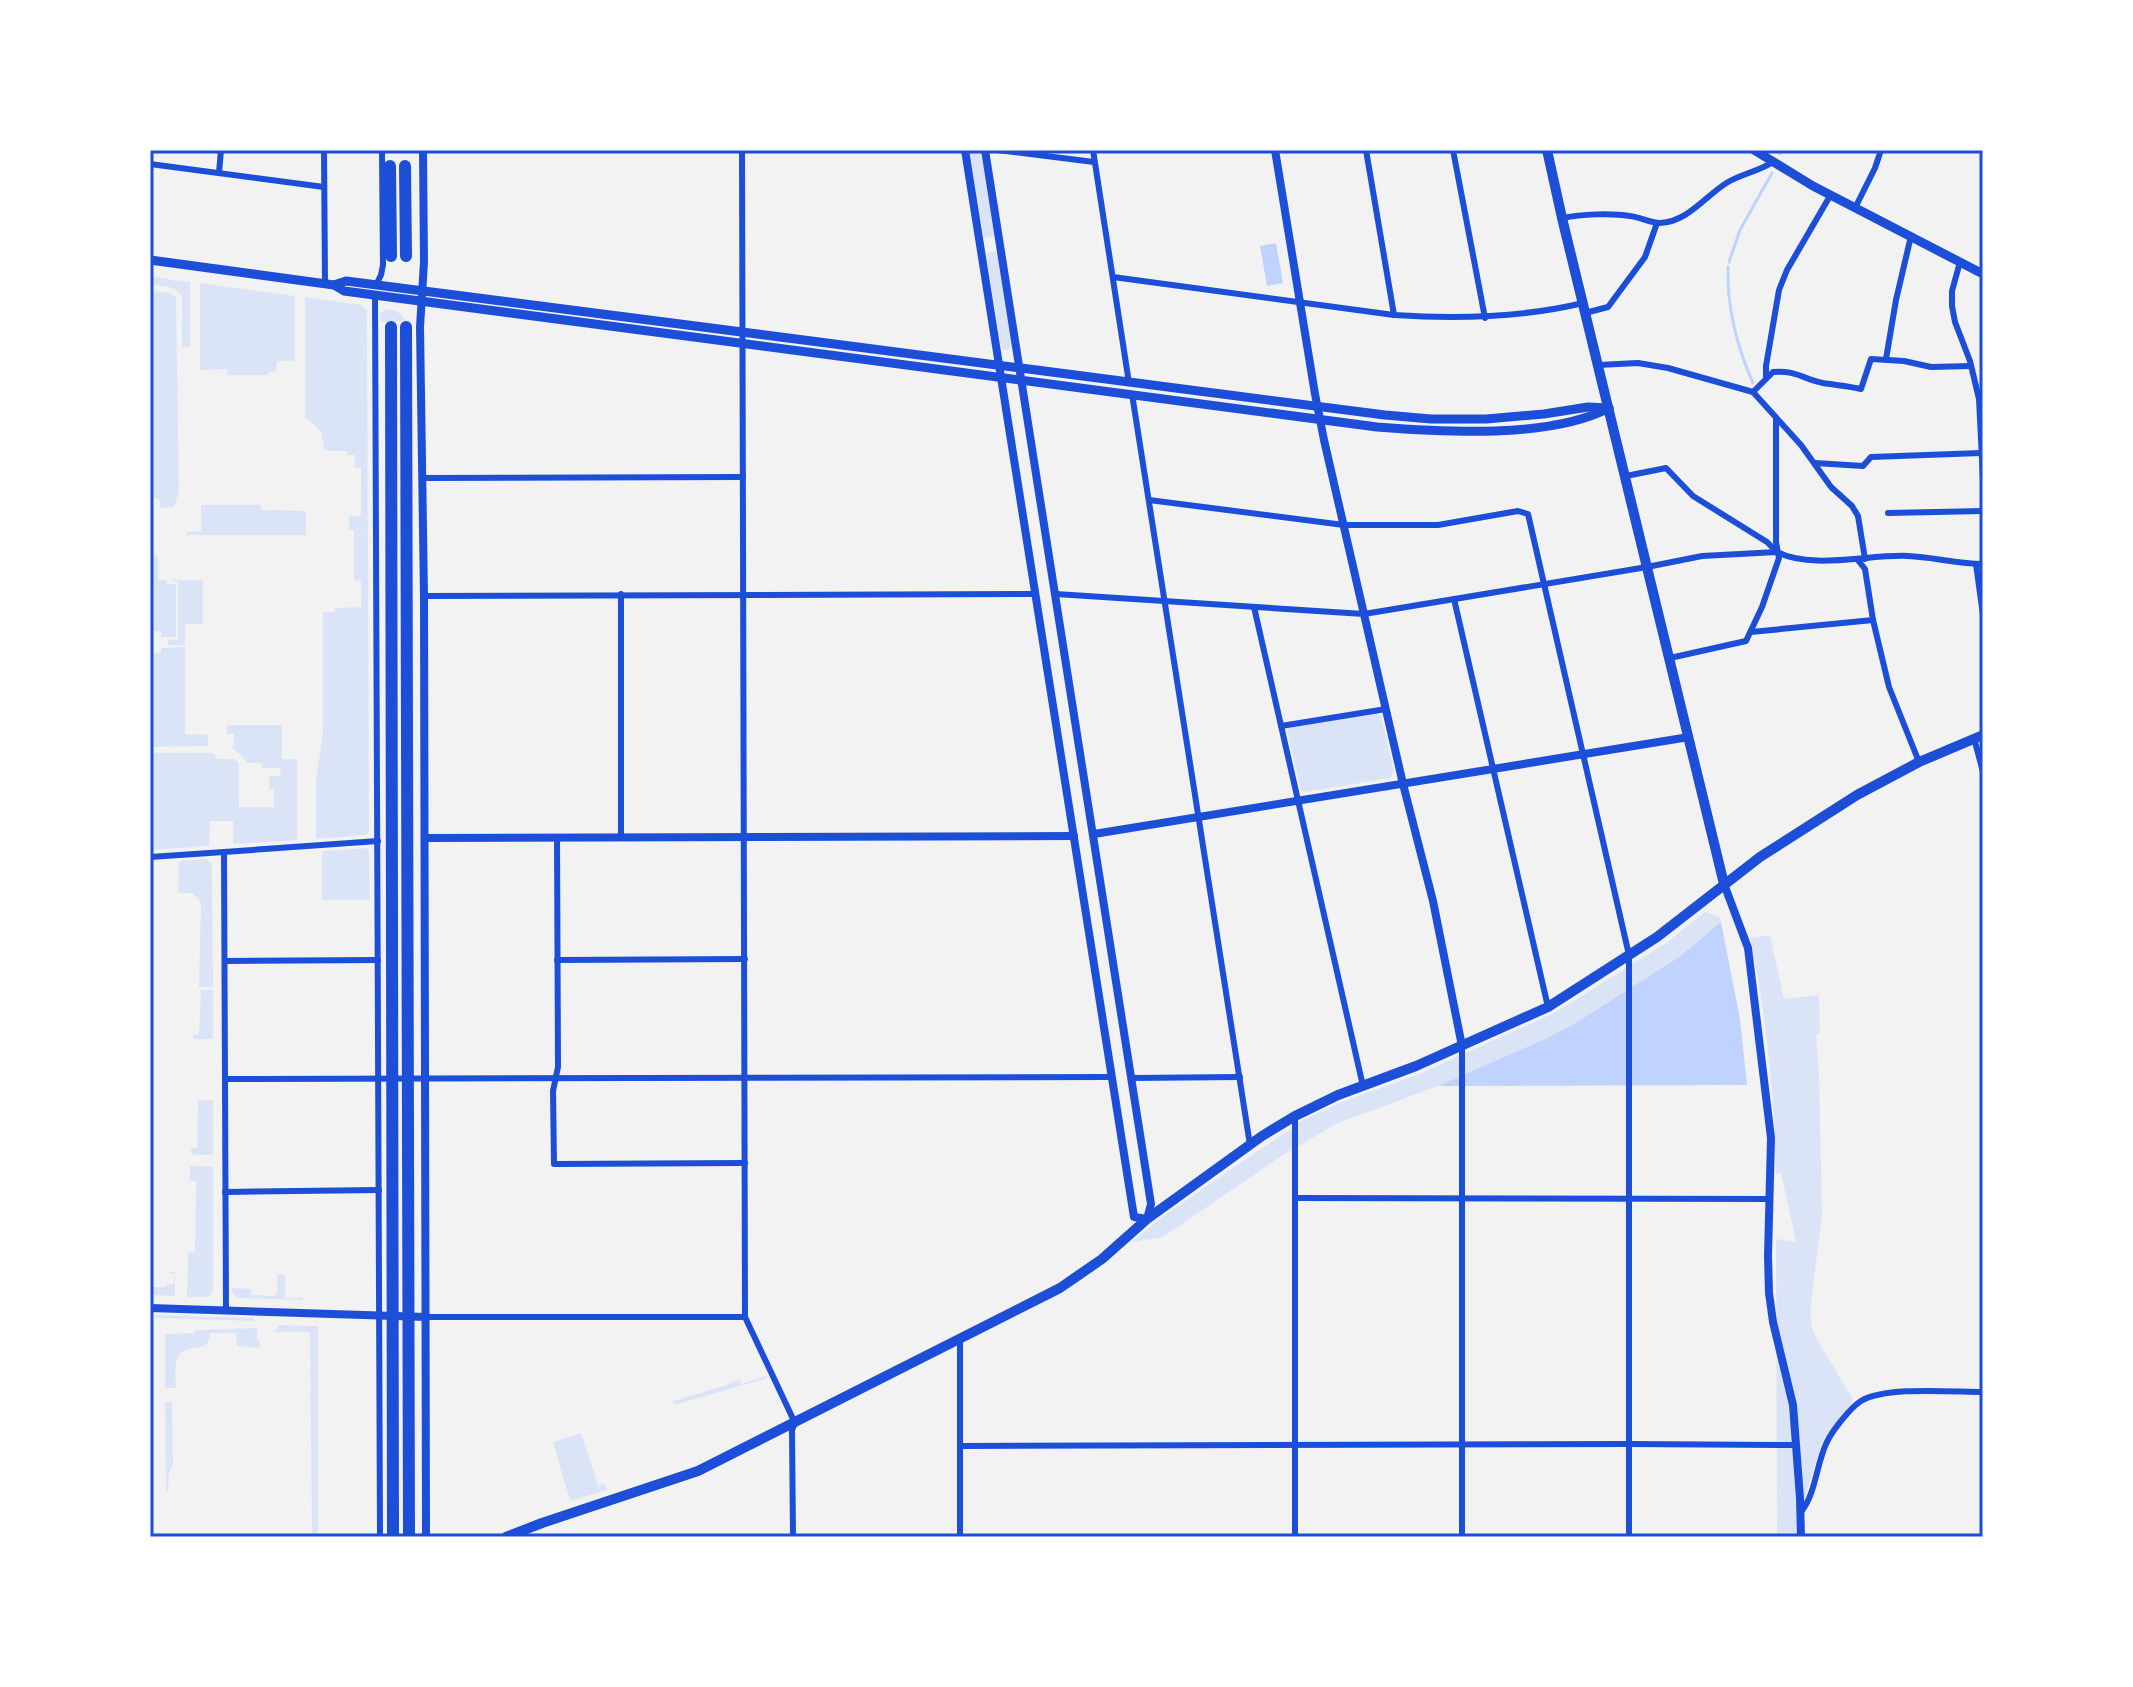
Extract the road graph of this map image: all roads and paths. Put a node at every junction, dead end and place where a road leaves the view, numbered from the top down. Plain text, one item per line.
1 (221, 150) edge
2 (324, 150) edge
3 (382, 150) edge
4 (423, 150) edge
5 (742, 150) edge
6 (965, 150) edge
7 (985, 150) edge
8 (997, 150) edge
9 (1093, 150) edge
10 (1275, 150) edge
11 (1366, 150) edge
12 (1453, 150) edge
13 (1547, 150) edge
14 (1754, 150) edge
15 (1881, 150) edge
16 (1094, 162) junction
17 (1773, 162) junction
18 (150, 164) edge
19 (390, 166) dead end
20 (405, 166) dead end
21 (219, 173) junction
22 (324, 187) junction
23 (1830, 196) junction
24 (1855, 208) junction
25 (1562, 218) junction
26 (1657, 223) junction
27 (1911, 236) junction
28 (391, 256) dead end
29 (406, 256) dead end
30 (150, 260) edge
31 (1960, 262) junction
32 (1983, 274) edge
33 (1113, 277) junction
34 (330, 284) junction
35 (376, 290) junction
36 (422, 296) junction
37 (1299, 301) junction
38 (1584, 308) junction
39 (1394, 315) junction
40 (1485, 318) junction
41 (391, 327) dead end
42 (406, 327) dead end
43 (743, 332) junction
44 (743, 343) junction
45 (1886, 359) junction
46 (1000, 365) junction
47 (1598, 365) junction
48 (1971, 366) junction
49 (1020, 368) junction
50 (1766, 376) junction
51 (1003, 378) junction
52 (1022, 381) junction
53 (1129, 382) junction
54 (1753, 392) junction
55 (1132, 394) junction
56 (1317, 407) junction
57 (1609, 408) junction
58 (1776, 419) junction
59 (1320, 420) junction
60 (1981, 453) edge
61 (1815, 463) junction
62 (1626, 476) junction
63 (743, 477) junction
64 (422, 478) junction
65 (1983, 479) edge
66 (1040, 498) junction
67 (1021, 500) junction
68 (1149, 500) junction
69 (1983, 511) edge
70 (1888, 513) dead end
71 (1344, 525) junction
72 (1777, 552) junction
73 (1861, 559) junction
74 (1980, 564) edge
75 (1647, 567) junction
76 (1544, 583) junction
77 (621, 594) junction
78 (1036, 594) junction
79 (1056, 594) junction
80 (743, 595) junction
81 (424, 596) junction
82 (1454, 599) junction
83 (1164, 601) junction
84 (1254, 607) junction
85 (1364, 614) junction
86 (1983, 615) edge
87 (1873, 620) junction
88 (1751, 632) junction
89 (1670, 658) junction
90 (1386, 709) junction
91 (1074, 713) junction
92 (1055, 716) junction
93 (1281, 726) junction
94 (1978, 736) edge
95 (1689, 737) junction
96 (1583, 755) junction
97 (1919, 762) junction
98 (1493, 769) junction
99 (1983, 772) edge
100 (1403, 784) junction
101 (1298, 801) junction
102 (1198, 817) junction
103 (1094, 834) junction
104 (1074, 836) junction
105 (557, 837) junction
106 (621, 837) junction
107 (744, 837) junction
108 (425, 838) junction
109 (378, 841) junction
110 (224, 852) junction
111 (150, 857) edge
112 (1724, 884) junction
113 (1629, 955) junction
114 (745, 959) junction
115 (378, 960) junction
116 (557, 960) junction
117 (225, 961) junction
118 (1113, 963) junction
119 (1094, 966) junction
120 (1548, 1007) junction
121 (1462, 1046) junction
122 (1112, 1077) junction
123 (1240, 1077) junction
124 (379, 1078) junction
125 (425, 1078) junction
126 (745, 1078) junction
127 (1131, 1078) junction
128 (225, 1079) junction
129 (555, 1080) junction
130 (1363, 1086) junction
131 (1295, 1116) junction
132 (1250, 1145) junction
133 (745, 1163) junction
134 (379, 1190) junction
135 (225, 1192) junction
136 (1295, 1198) junction
137 (1461, 1198) junction
138 (1628, 1198) junction
139 (1770, 1199) junction
140 (1147, 1219) junction
141 (150, 1308) edge
142 (226, 1311) junction
143 (380, 1316) junction
144 (426, 1317) junction
145 (745, 1317) junction
146 (960, 1339) junction
147 (1983, 1392) edge
148 (795, 1423) junction
149 (1629, 1444) junction
150 (1295, 1445) junction
151 (1462, 1445) junction
152 (1796, 1445) junction
153 (960, 1446) junction
154 (1800, 1513) junction
155 (380, 1537) edge
156 (393, 1537) edge
157 (409, 1537) edge
158 (426, 1537) edge
159 (506, 1537) edge
160 (793, 1537) edge
161 (960, 1537) edge
162 (1295, 1537) edge
163 (1462, 1537) edge
164 (1629, 1537) edge
165 (1801, 1537) edge

1 - 21 street
2 - 22 street
3 - 35 street
4 - 36 street
5 - 43 street
6 - 46 street
7 - 49 street
8 - 16 street
9 - 16 street
10 - 37 street
11 - 39 street
12 - 40 street
13 - 25 main road
14 - 17 main road
15 - 24 street
16 - 33 street
17 - 23 main road
17 - 26 street
18 - 21 street
19 - 28 highway
20 - 29 highway
21 - 22 street
22 - 34 street
23 - 24 main road
23 - 50 street
24 - 27 main road
25 - 26 street
25 - 38 main road
26 - 38 street
27 - 31 main road
27 - 45 street
30 - 34 main road
31 - 32 main road
31 - 48 street
33 - 37 street
33 - 53 street
34 - 35 main road
35 - 36 main road
35 - 109 street
36 - 43 main road
36 - 44 main road
36 - 64 street
37 - 39 street
37 - 56 street
38 - 40 street
38 - 47 main road
39 - 40 street
41 - 156 highway
42 - 157 highway
43 - 44 street
43 - 46 main road
44 - 51 main road
44 - 63 street
45 - 48 street
45 - 50 street
46 - 49 main road
46 - 51 street
47 - 54 street
47 - 57 main road
48 - 60 street
49 - 52 street
49 - 53 main road
50 - 54 street
51 - 52 main road
51 - 67 street
52 - 55 main road
52 - 66 street
53 - 55 street
53 - 56 main road
54 - 58 street
55 - 59 main road
55 - 68 street
56 - 57 main road
56 - 59 street
57 - 59 main road
57 - 62 main road
58 - 61 street
58 - 72 street
59 - 71 street
60 - 61 street
60 - 65 street
61 - 73 street
62 - 72 street
62 - 75 main road
63 - 64 street
63 - 80 street
64 - 81 street
66 - 67 street
66 - 79 street
67 - 78 street
68 - 71 street
68 - 83 street
69 - 70 street
71 - 76 street
71 - 85 street
72 - 73 street
72 - 75 street
72 - 88 street
73 - 74 street
73 - 87 street
74 - 86 street
75 - 76 street
75 - 89 main road
76 - 82 street
76 - 96 street
77 - 80 street
77 - 81 street
77 - 106 street
78 - 80 street
78 - 92 street
79 - 83 street
79 - 91 street
80 - 107 street
81 - 108 street
82 - 85 street
82 - 98 street
83 - 84 street
83 - 102 street
84 - 85 street
84 - 93 street
85 - 90 street
87 - 88 street
87 - 97 street
88 - 89 street
89 - 95 main road
90 - 93 street
90 - 100 street
91 - 92 street
91 - 103 street
92 - 104 street
93 - 101 street
94 - 97 main road
94 - 99 street
95 - 96 street
95 - 112 main road
96 - 98 street
96 - 113 street
97 - 112 main road
98 - 100 street
98 - 120 street
100 - 101 street
100 - 121 street
101 - 102 street
101 - 130 street
102 - 103 street
102 - 123 street
103 - 118 street
104 - 107 street
104 - 119 street
105 - 106 street
105 - 108 street
105 - 116 street
106 - 107 street
107 - 114 street
108 - 125 street
109 - 110 street
109 - 115 street
110 - 111 street
110 - 117 street
112 - 113 main road
112 - 139 street
113 - 120 main road
113 - 138 street
114 - 116 street
114 - 126 street
115 - 117 street
115 - 124 street
116 - 129 street
117 - 128 street
118 - 119 street
118 - 127 street
119 - 122 street
120 - 121 main road
121 - 130 main road
121 - 137 street
122 - 126 street
122 - 140 street
123 - 127 street
123 - 132 street
124 - 125 street
124 - 128 street
124 - 134 street
125 - 129 street
125 - 144 street
126 - 129 street
126 - 133 street
127 - 140 street
128 - 135 street
129 - 133 street
130 - 131 main road
131 - 132 main road
131 - 136 street
132 - 140 main road
133 - 145 street
134 - 135 street
134 - 143 street
135 - 142 street
136 - 137 street
136 - 150 street
137 - 138 street
137 - 151 street
138 - 139 street
138 - 149 street
139 - 152 street
140 - 146 main road
141 - 142 street
142 - 143 street
143 - 144 street
143 - 155 street
144 - 145 street
144 - 158 street
145 - 148 street
146 - 148 main road
146 - 153 street
147 - 154 street
148 - 159 main road
148 - 160 street
149 - 151 street
149 - 152 street
149 - 164 street
150 - 151 street
150 - 153 street
150 - 162 street
151 - 163 street
152 - 154 street
153 - 161 street
154 - 165 street

